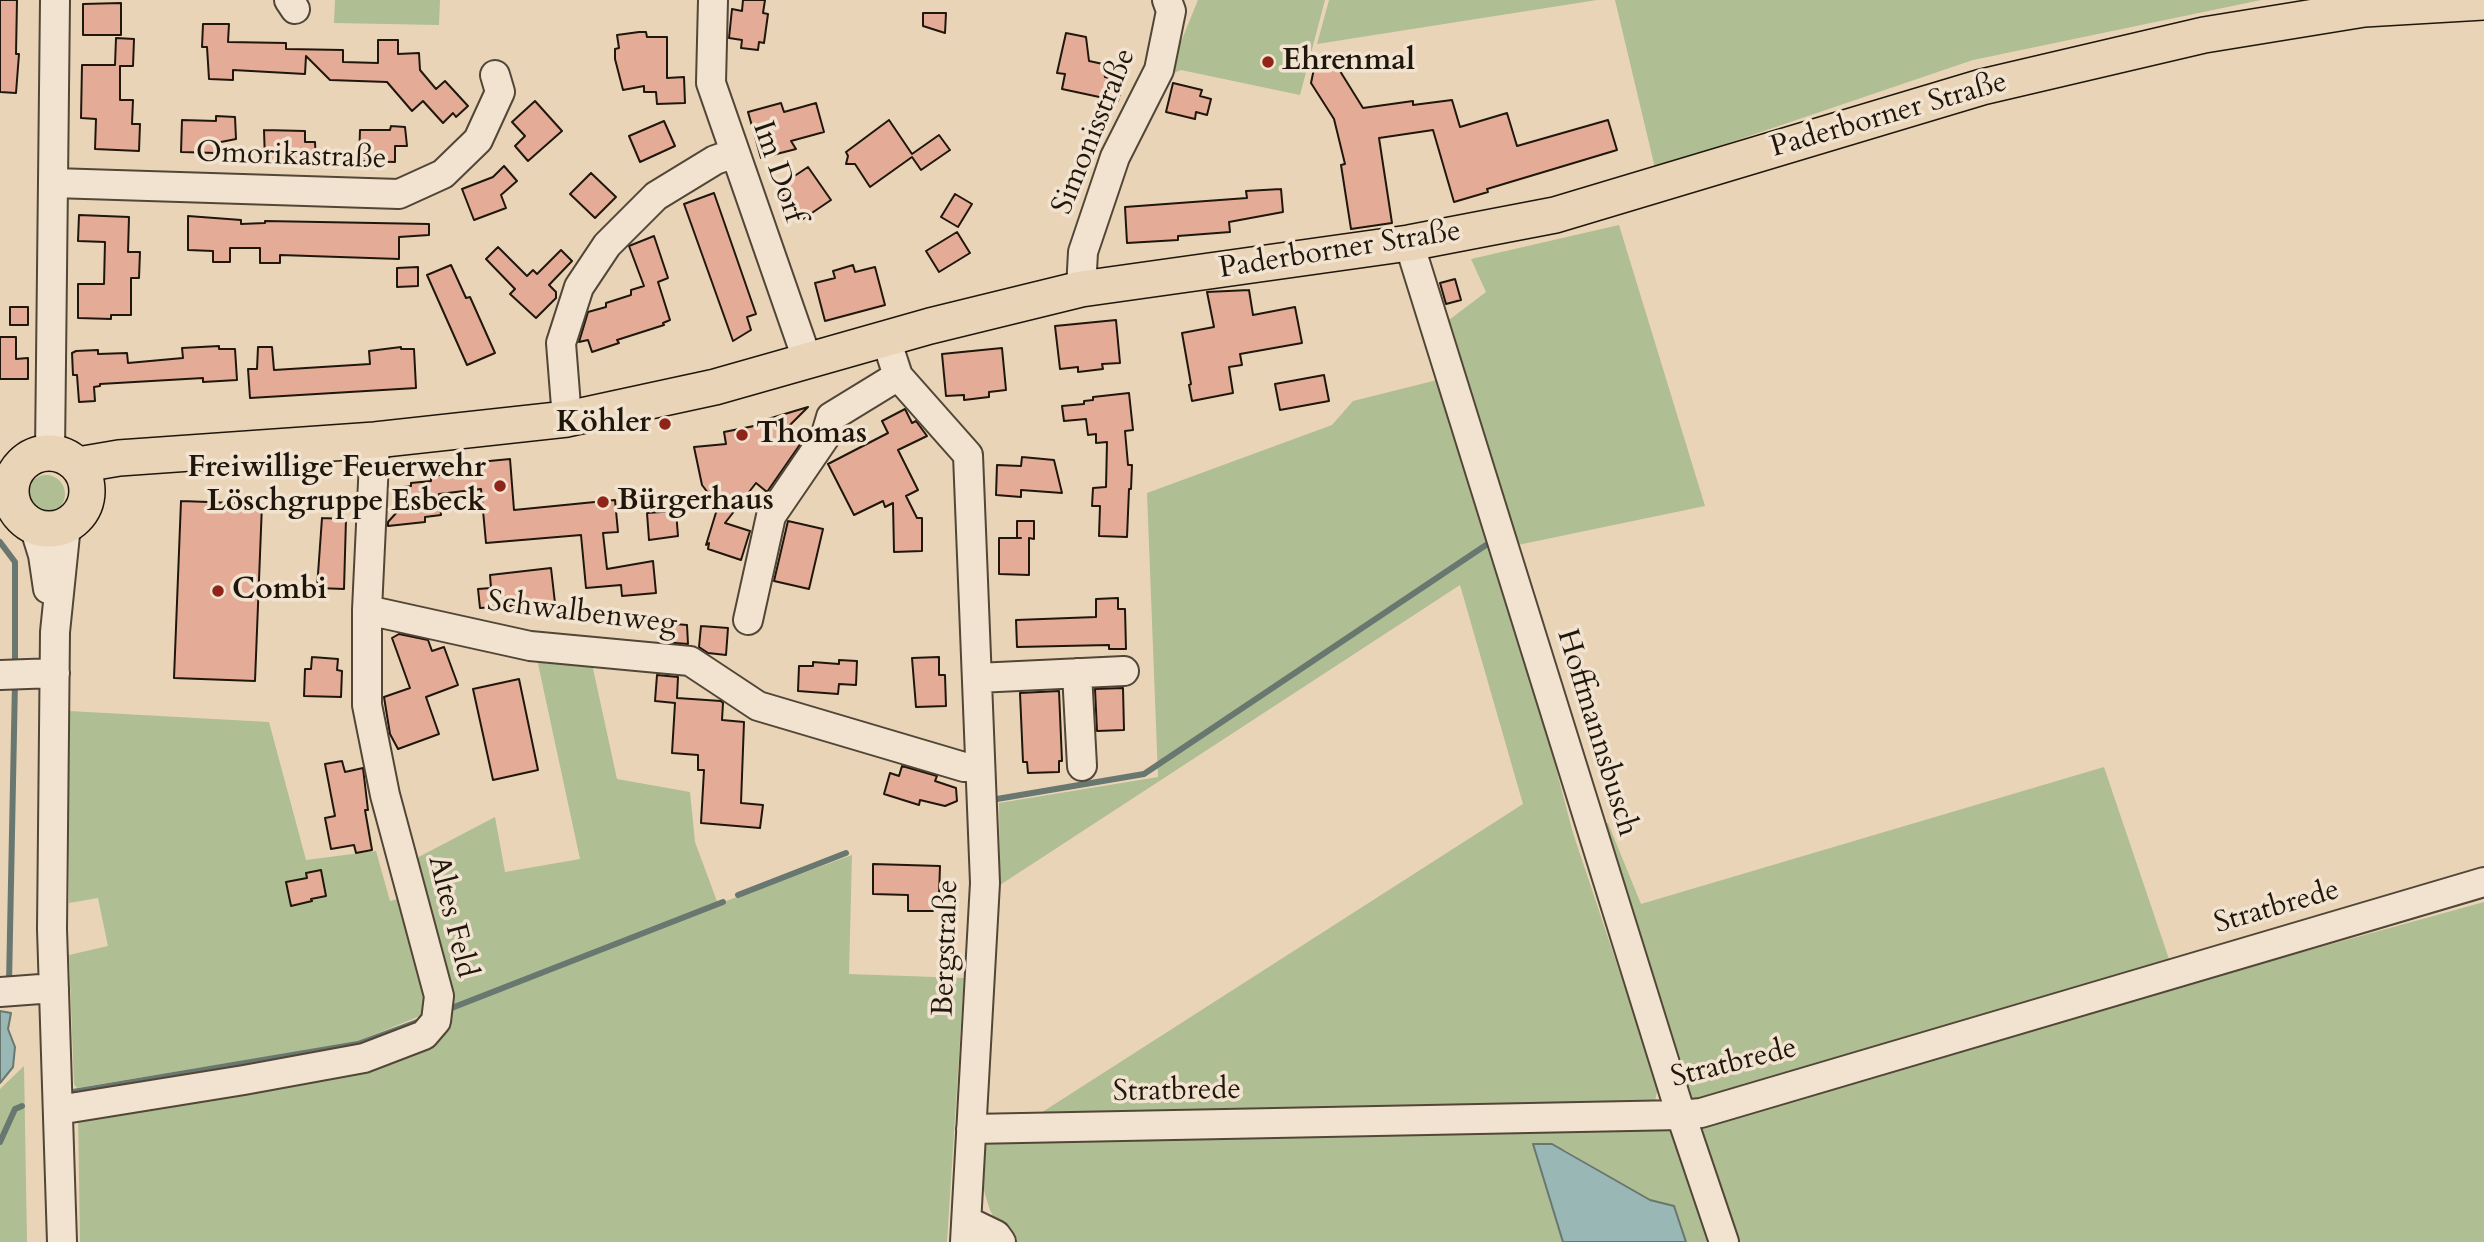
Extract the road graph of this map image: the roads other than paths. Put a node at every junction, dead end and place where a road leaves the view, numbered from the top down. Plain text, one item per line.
1 (55, 0) edge
2 (713, 0) edge
3 (1167, 0) edge
4 (2484, 2) edge
5 (495, 75) dead end
6 (735, 153) junction
7 (54, 183) junction
8 (1409, 243) junction
9 (1081, 289) junction
10 (886, 339) junction
11 (808, 362) junction
12 (898, 376) junction
13 (567, 419) junction
14 (375, 440) junction
15 (72, 470) junction
16 (22, 498) edge
17 (367, 610) junction
18 (748, 620) dead end
19 (1124, 671) dead end
20 (55, 673) junction
21 (1077, 673) junction
22 (0, 675) edge
23 (977, 678) junction
24 (1082, 766) dead end
25 (979, 768) junction
26 (2484, 882) edge
27 (54, 988) junction
28 (0, 992) edge
29 (58, 1110) junction
30 (1681, 1115) junction
31 (971, 1129) junction
32 (966, 1231) edge
33 (62, 1242) edge
34 (1001, 1242) edge
35 (1724, 1242) edge

1 - 7 street
2 - 6 street, Im Dorf
3 - 9 street, Simonisstraße
4 - 8 main road, Paderborner Straße
5 - 7 street, Omorikastraße
6 - 11 street, Im Dorf
6 - 13 street
7 - 15 street
8 - 9 main road, Paderborner Straße
8 - 30 street, Hoffmannsbusch
9 - 10 main road, Paderborner Straße
10 - 11 main road, Paderborner Straße
10 - 12 street, Bergstraße
11 - 13 main road, Paderborner Straße
12 - 18 street
12 - 23 street, Bergstraße
13 - 14 main road, Paderborner Straße
14 - 15 main road, Paderborner Straße
14 - 17 street, Altes Feld
15 - 16 main road, Paderborner Straße
15 - 16 main road
16 - 20 street
17 - 25 street, Schwalbenweg
17 - 29 street, Altes Feld
19 - 21 street
20 - 22 street
20 - 27 street
21 - 23 street
21 - 24 street
23 - 25 street, Bergstraße
25 - 31 street, Bergstraße
26 - 30 street, Stratbrede
27 - 28 street
27 - 29 street
29 - 33 street
30 - 31 street, Stratbrede
30 - 35 street, Hoffmannsbusch
31 - 32 street, Bergstraße
32 - 34 street

